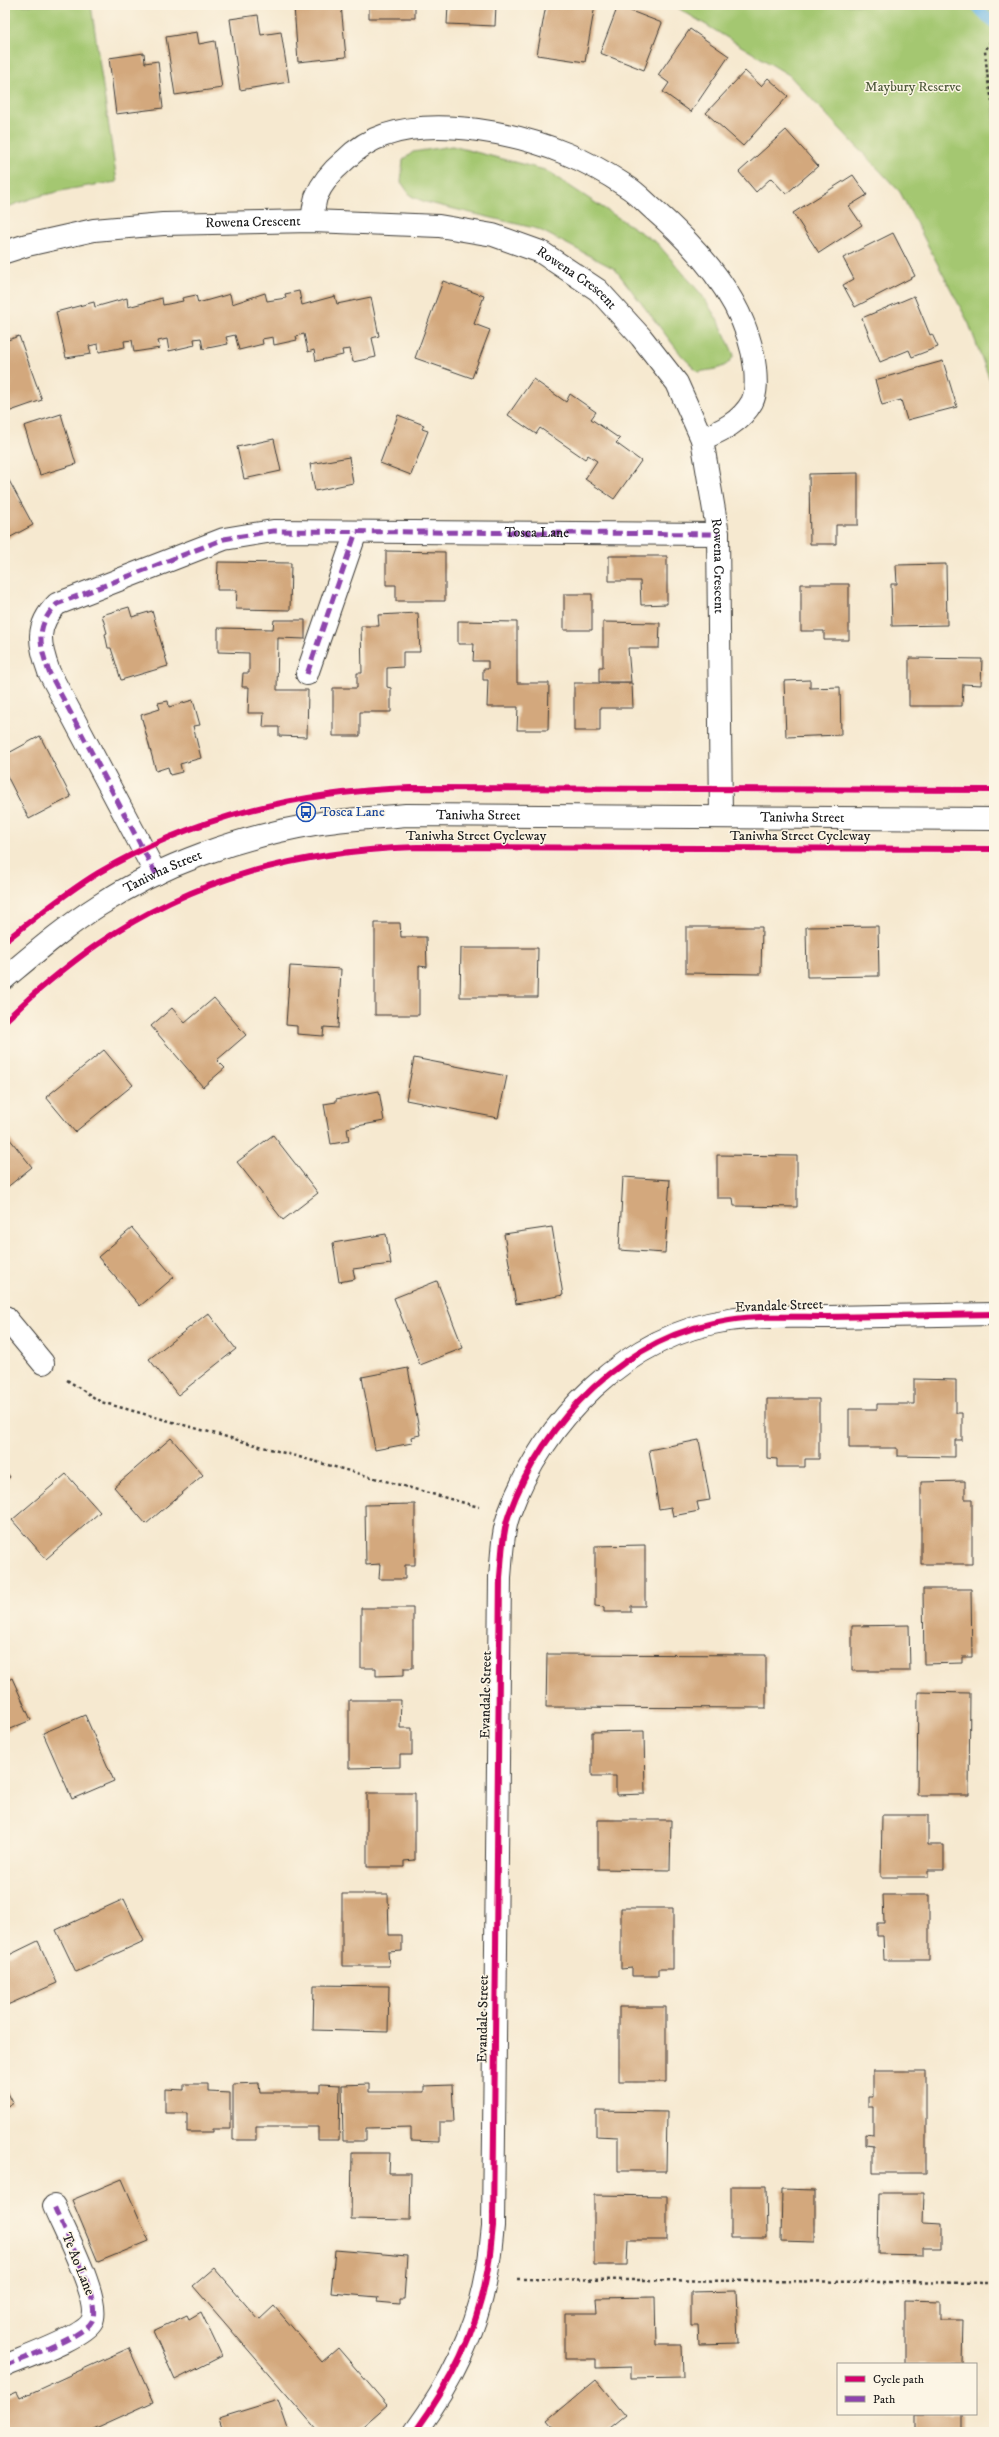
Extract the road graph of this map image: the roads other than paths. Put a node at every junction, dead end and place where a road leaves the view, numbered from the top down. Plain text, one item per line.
1 (312, 221) junction
2 (5, 252) edge
3 (702, 439) junction
4 (356, 532) junction
5 (718, 534) junction
6 (306, 674) dead end
7 (721, 817) junction
8 (994, 819) edge
9 (156, 874) junction
10 (5, 978) edge
11 (994, 1314) edge
12 (5, 1317) edge
13 (43, 1363) road end
14 (54, 2206) dead end
15 (5, 2366) edge
16 (415, 2432) edge

1 - 2 street, Rowena Crescent
1 - 3 street, Rowena Crescent
1 - 3 street
3 - 5 street, Rowena Crescent
4 - 5 street, Tosca Lane
4 - 6 street
4 - 9 street, Tosca Lane
5 - 7 street, Rowena Crescent
7 - 8 street, Taniwha Street
7 - 9 street, Taniwha Street
9 - 10 street, Taniwha Street
11 - 16 street, Evandale Street
12 - 13 street
14 - 15 street, Te Ao Lane

